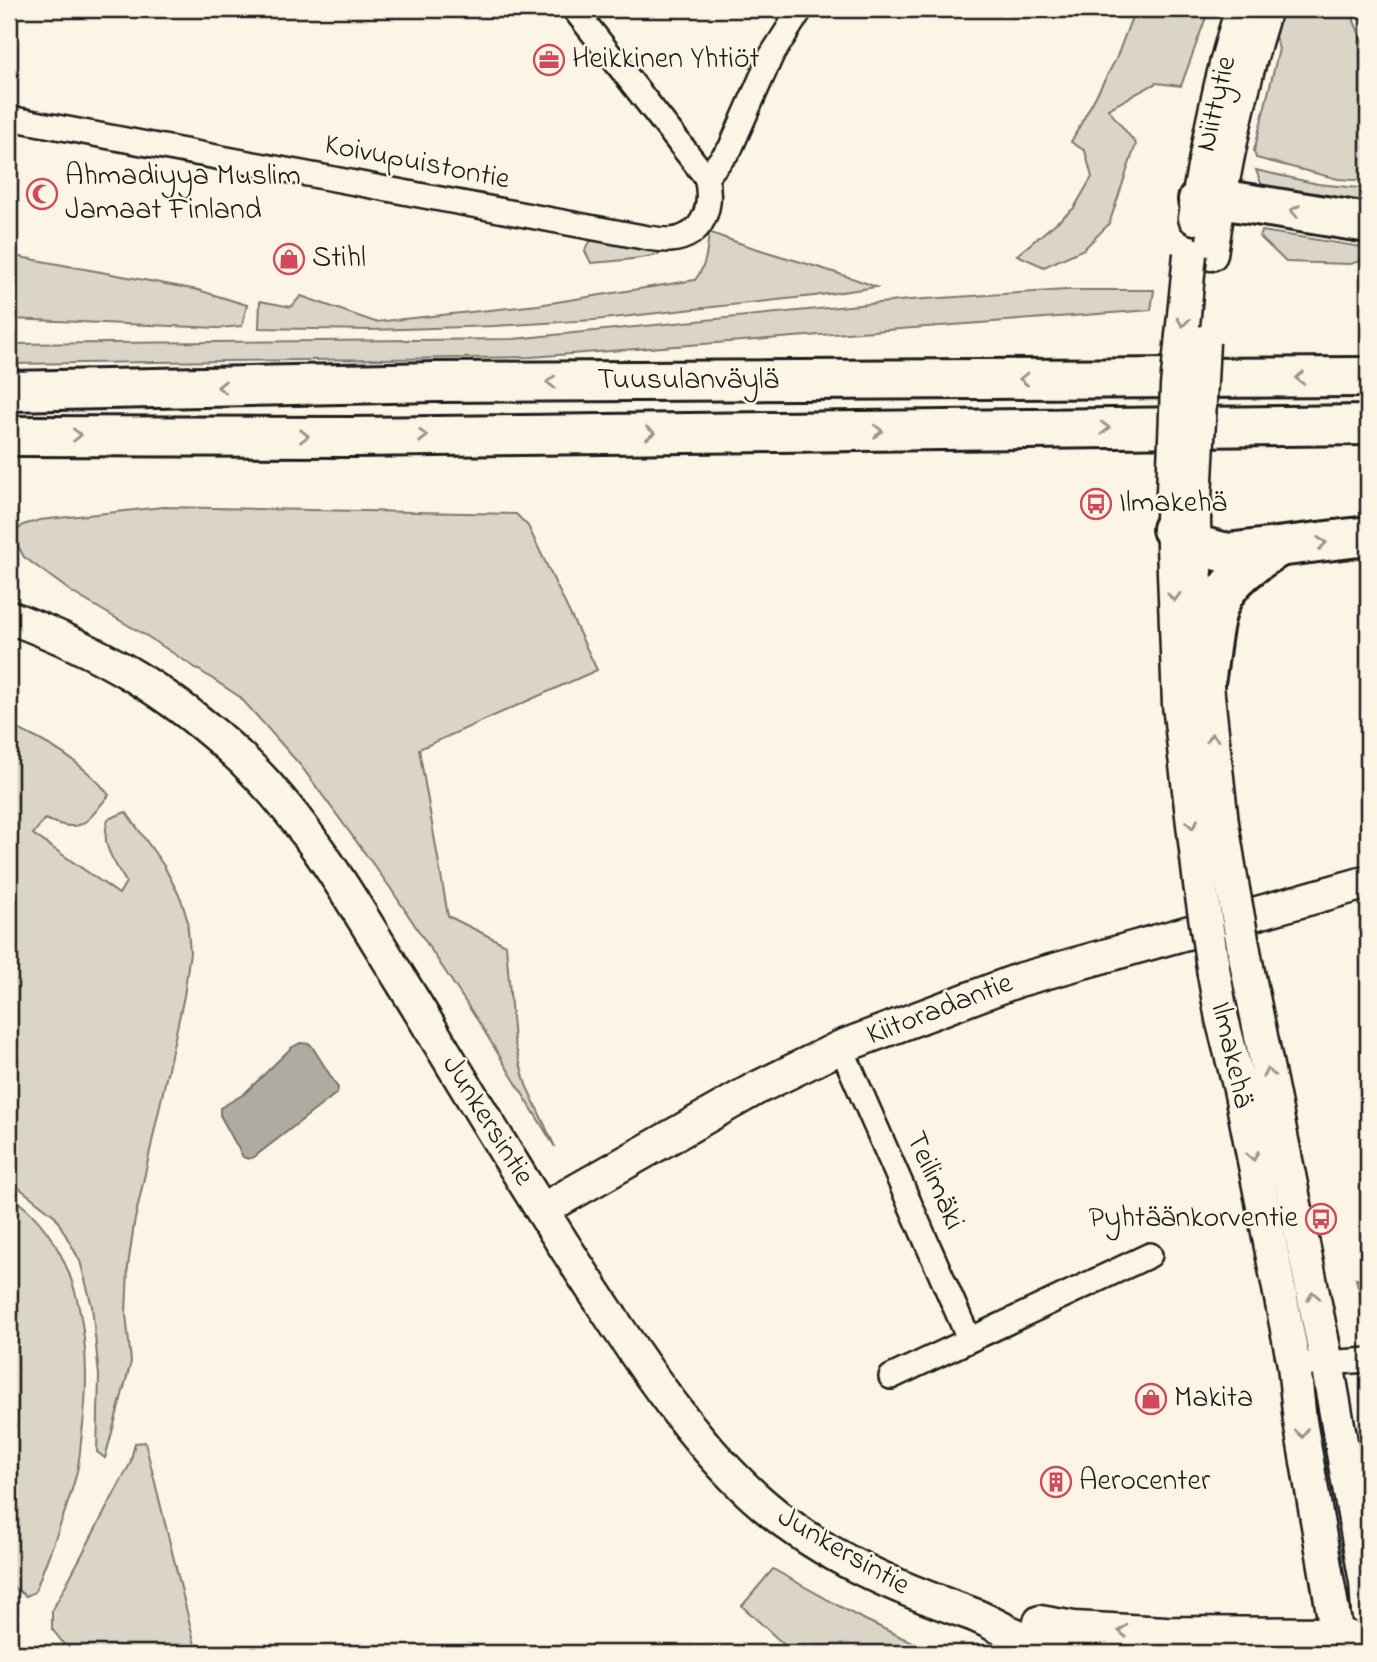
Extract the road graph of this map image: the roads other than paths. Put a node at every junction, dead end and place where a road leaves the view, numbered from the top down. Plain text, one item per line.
1 (574, 9) edge
2 (801, 9) edge
3 (1242, 9) edge
4 (1265, 9) edge
5 (9, 118) edge
6 (706, 177) junction
7 (1209, 200) junction
8 (1368, 223) edge
9 (1368, 377) edge
10 (9, 381) edge
11 (106, 390) junction
12 (9, 391) edge
13 (1368, 425) edge
14 (9, 436) edge
15 (1183, 528) junction
16 (1368, 536) edge
17 (1276, 549) junction
18 (9, 617) edge
19 (1206, 677) junction
20 (1368, 882) edge
21 (841, 1047) junction
22 (542, 1210) junction
23 (1150, 1255) dead end
24 (969, 1339) junction
25 (1368, 1360) edge
26 (1326, 1363) junction
27 (1294, 1365) junction
28 (891, 1377) dead end
29 (1368, 1612) edge
30 (975, 1615) junction
31 (1368, 1645) edge
32 (1344, 1647) edge
33 (1129, 1653) edge

1 - 6 street
2 - 6 street
3 - 7 main road, Niittytie
4 - 7 main road, Niittytie
5 - 6 street, Koivupuistontie
8 -> 7 highway
7 - 15 main road, Ilmakehä, bridge
9 -> 11 highway, Tuusulanväylä
10 - 11 highway
11 - 12 highway, Tuusulanväylä
14 -> 13 highway, Tuusulanväylä
15 - 17 highway
15 - 19 main road, Ilmakehä
15 -> 27 main road, Ilmakehä, bridge
17 -> 16 highway
17 - 19 highway
18 - 22 main road, Junkersintie
26 -> 19 main road, Ilmakehä, bridge
20 - 21 main road, Kiitoradantie
21 - 22 main road, Kiitoradantie
21 - 24 street, Teilimäki
22 - 30 main road, Junkersintie
23 - 24 street
24 - 28 street
25 - 26 street
26 - 27 street
26 - 29 main road, Ilmakehä
27 -> 32 main road, Ilmakehä
32 -> 30 main road, Junkersintie
30 - 33 main road, Junkersintie
31 - 32 main road, Junkersintie

